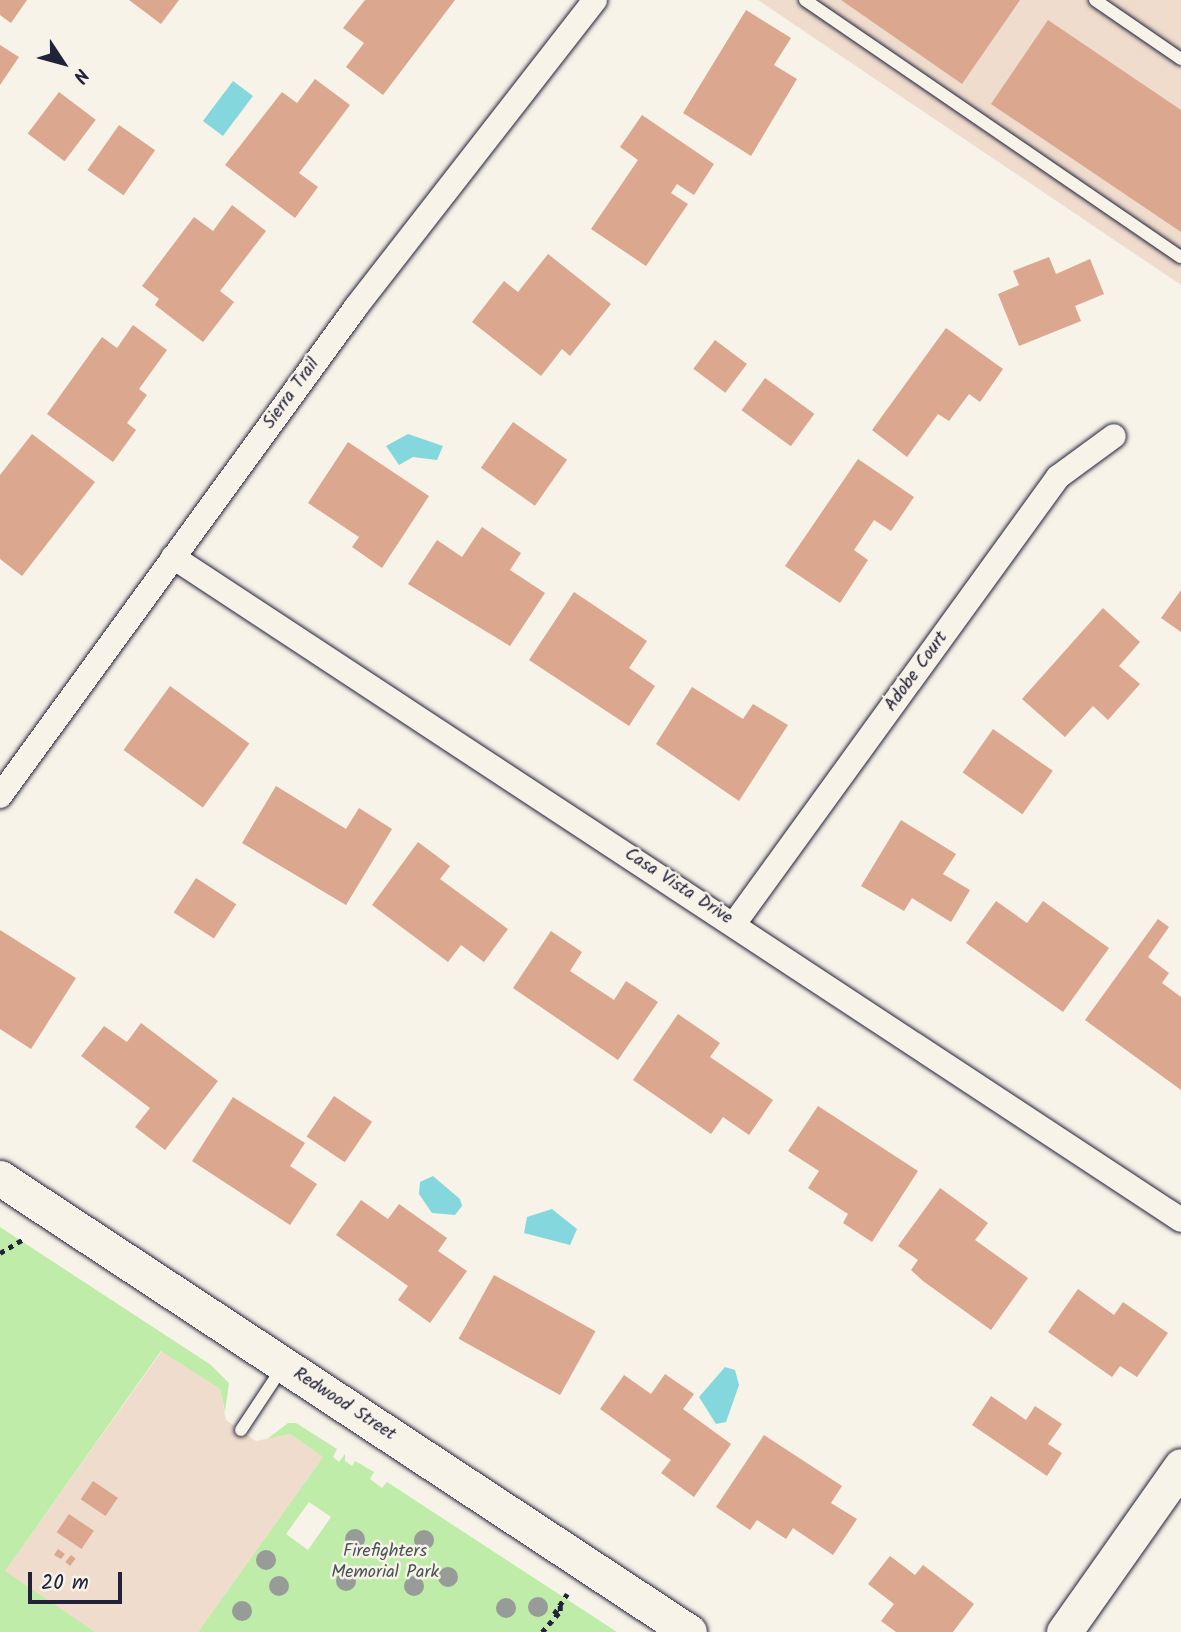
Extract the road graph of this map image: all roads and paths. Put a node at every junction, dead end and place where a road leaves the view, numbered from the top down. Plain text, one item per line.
1 (595, 0) edge
2 (805, 0) edge
3 (1095, 0) edge
4 (1181, 60) edge
5 (1181, 257) edge
6 (1114, 436) dead end
7 (173, 557) junction
8 (0, 796) edge
9 (734, 924) junction
10 (0, 1178) edge
11 (1181, 1220) edge
12 (26, 1238) dead end
13 (0, 1253) edge
14 (284, 1365) junction
15 (241, 1430) dead end
16 (1181, 1466) edge
17 (567, 1594) dead end
18 (542, 1632) edge
19 (689, 1632) edge
20 (1064, 1632) edge

1 - 7 street, Sierra Trail
2 - 5 lane
3 - 4 lane
6 - 9 street, Adobe Court
7 - 8 street, Sierra Trail
7 - 9 street, Casa Vista Drive
9 - 11 street, Casa Vista Drive
10 - 14 street, Redwood Street
12 - 13 path
14 - 15 lane
14 - 19 street, Redwood Street
16 - 20 street
17 - 18 path

